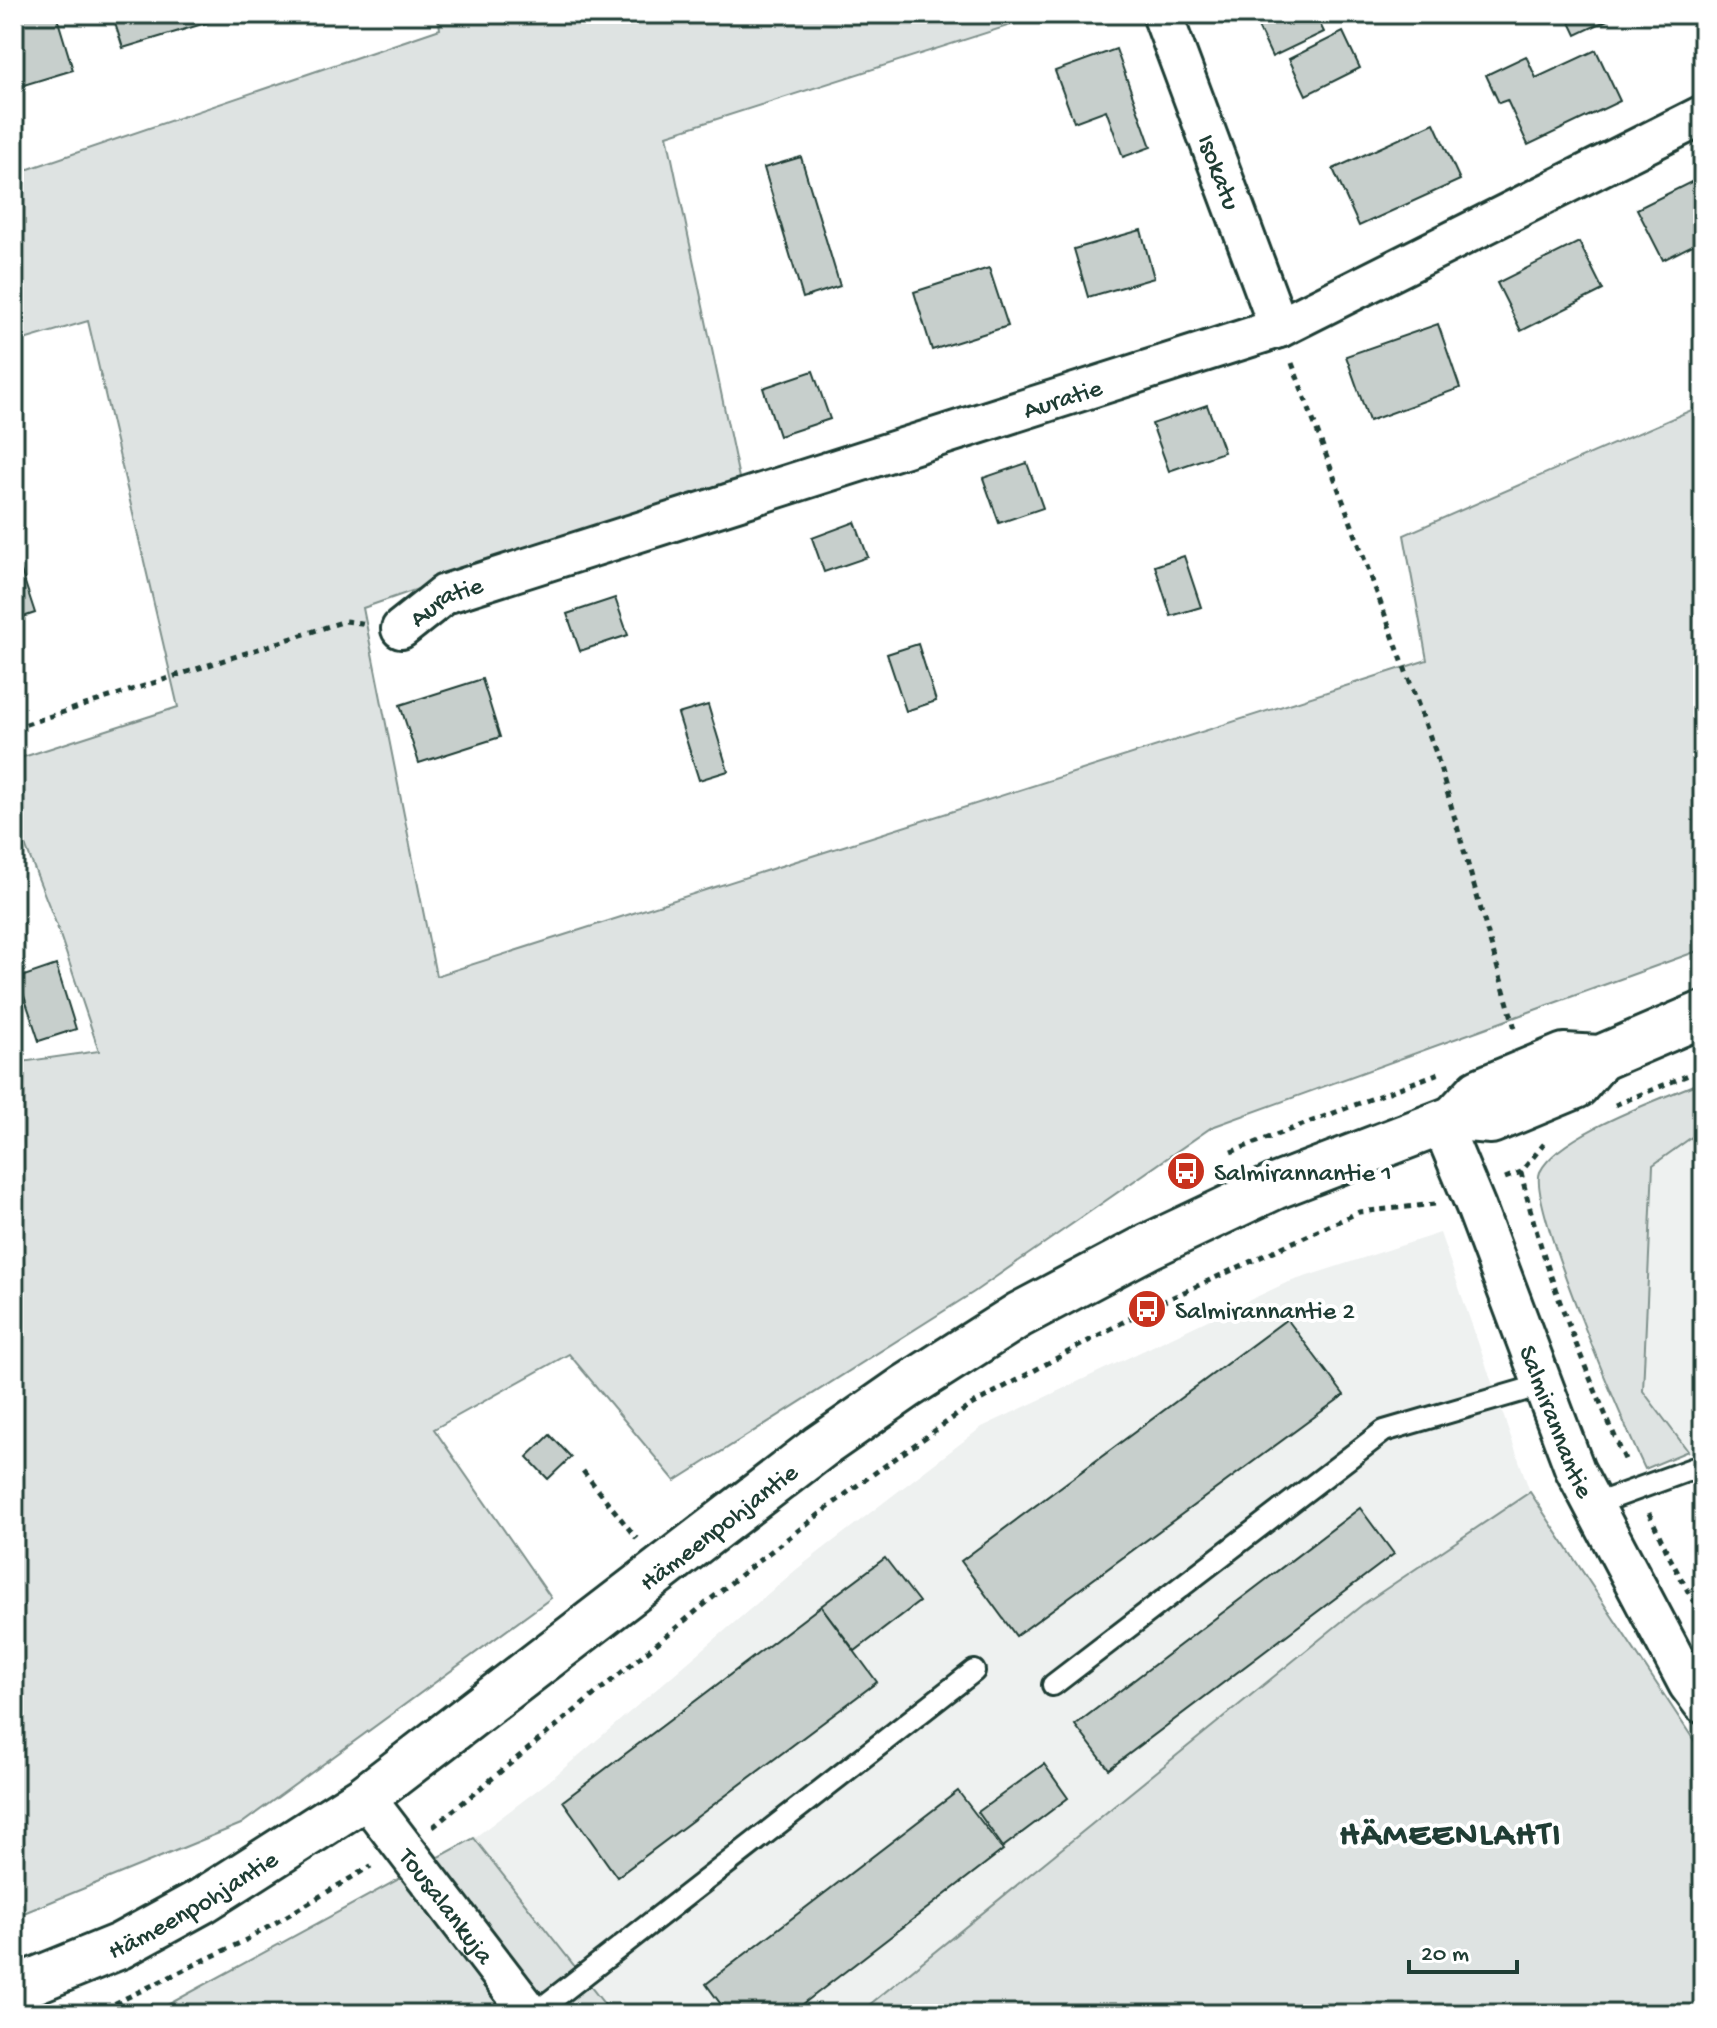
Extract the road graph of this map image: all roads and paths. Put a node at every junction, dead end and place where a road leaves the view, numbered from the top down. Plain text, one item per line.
1 (1162, 14) edge
2 (1703, 115) edge
3 (1279, 328) junction
4 (401, 629) joint
5 (14, 728) edge
6 (1703, 1014) edge
7 (1703, 1069) edge
8 (1447, 1070) dead end
9 (1537, 1085) junction
10 (1600, 1111) dead end
11 (1448, 1120) junction
12 (1231, 1152) dead end
13 (1521, 1172) junction
14 (1469, 1191) junction
15 (1542, 1385) junction
16 (1703, 1465) edge
17 (583, 1471) dead end
18 (1638, 1489) junction
19 (1593, 1505) junction
20 (660, 1569) junction
21 (1703, 1619) edge
22 (974, 1671) dead end
23 (1053, 1685) dead end
24 (1703, 1704) edge
25 (365, 1797) junction
26 (402, 1848) junction
27 (14, 1989) edge
28 (93, 2014) edge
29 (532, 2014) edge

1 - 3 street, Isokatu
2 - 3 street, Auratie
3 - 4 street, Auratie
3 - 9 path
4 - 5 path
6 - 9 main road, Hämeenpohjantie
7 - 10 path
8 - 12 path
9 - 11 main road, Hämeenpohjantie
9 - 13 path
11 - 14 street, Salmirannantie
11 - 20 main road, Hämeenpohjantie
13 - 14 path
13 - 18 path
14 - 15 street, Salmirannantie
14 - 26 path
15 - 19 street, Salmirannantie
15 - 23 lane
16 - 18 lane
17 - 20 path
18 - 19 lane
18 - 21 path
19 - 24 street, Salmirannantie
20 - 25 main road, Hämeenpohjantie
22 - 29 lane
25 - 26 street, Tousalankuja
25 - 27 main road, Hämeenpohjantie
26 - 28 path
26 - 29 street, Tousalankuja

